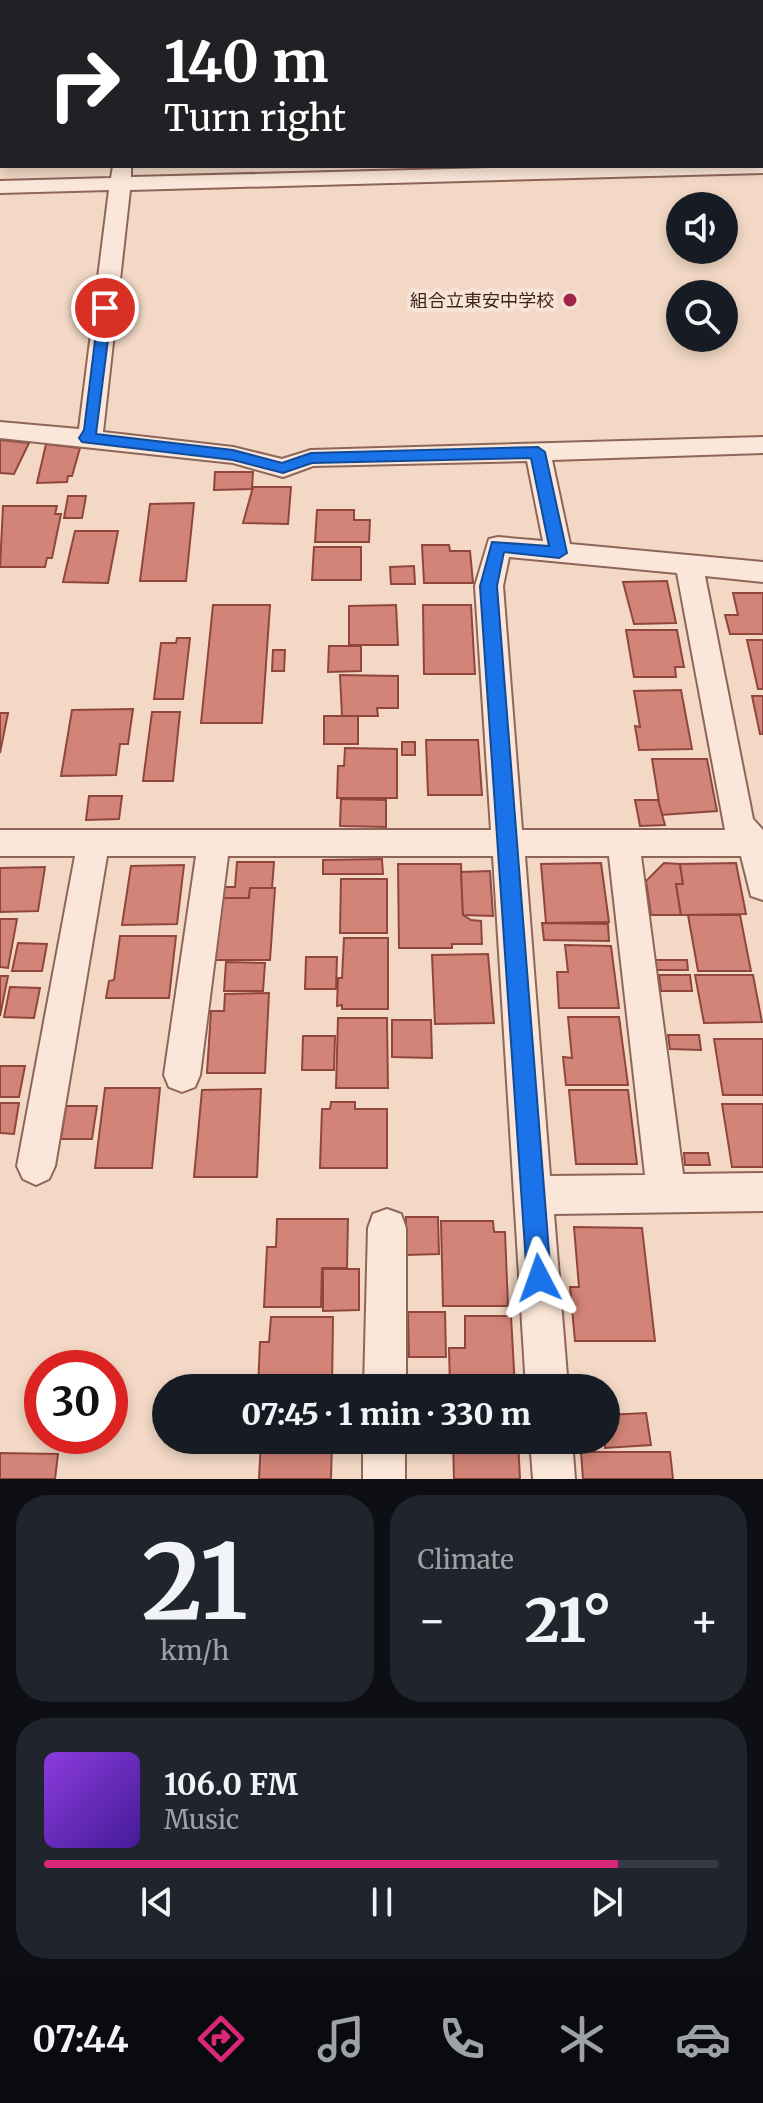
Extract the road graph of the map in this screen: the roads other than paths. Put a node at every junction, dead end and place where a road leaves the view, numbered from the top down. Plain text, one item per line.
1 (694, 168) edge
2 (485, 171) edge
3 (121, 176) edge
4 (0, 187) edge
5 (0, 430) edge
6 (87, 438) junction
7 (763, 445) edge
8 (538, 452) junction
9 (559, 553) junction
10 (689, 565) junction
11 (763, 572) edge
12 (758, 842) edge
13 (0, 843) edge
14 (93, 843) junction
15 (214, 843) junction
16 (506, 843) junction
17 (623, 843) junction
18 (763, 886) edge
19 (182, 1075) dead end
20 (36, 1166) dead end
21 (666, 1192) junction
22 (763, 1192) edge
23 (533, 1195) junction
24 (387, 1228) dead end
25 (385, 1374) edge
26 (546, 1374) edge
27 (384, 1454) edge
28 (552, 1454) edge
29 (384, 1479) edge
30 (554, 1479) edge

1 - 2 street
2 - 3 street
3 - 4 street
3 - 6 street
5 - 6 street
6 - 8 street
7 - 8 street
8 - 9 street
9 - 10 street
9 - 16 street
10 - 11 street
10 - 12 street
12 - 17 street
12 - 18 street
13 - 14 street
14 - 15 street
14 - 20 street
15 - 16 street
15 - 19 street
16 - 17 street
16 - 23 street
17 - 21 street
21 - 22 street
21 - 23 street
23 - 26 street
24 - 25 street
27 - 29 street
28 - 30 street

